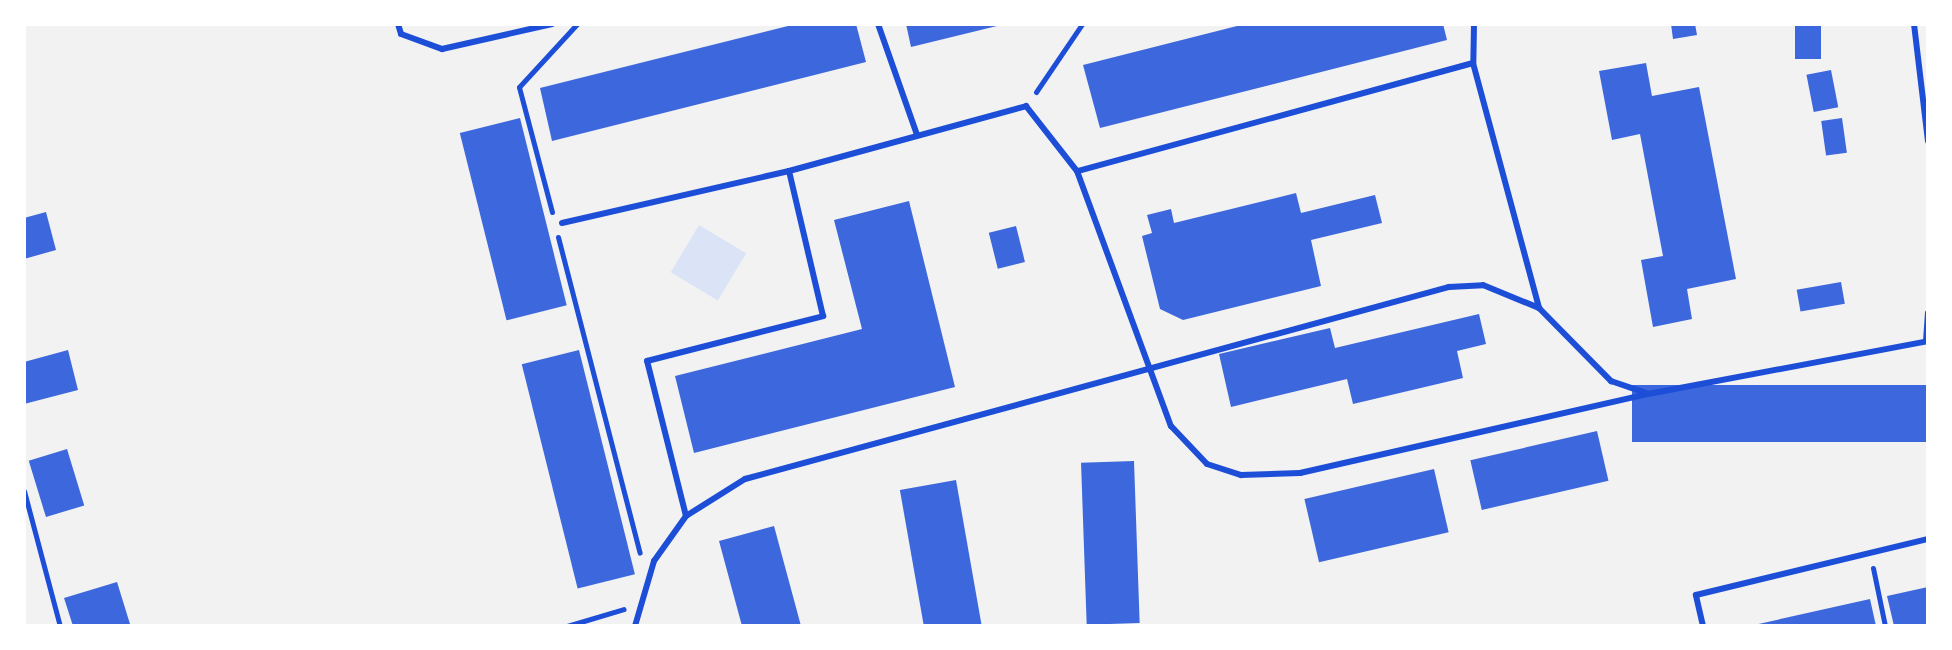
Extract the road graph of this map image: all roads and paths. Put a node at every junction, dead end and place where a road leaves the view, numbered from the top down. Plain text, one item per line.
1 (398, 24) edge
2 (552, 24) edge
3 (577, 24) edge
4 (878, 24) edge
5 (1082, 24) edge
6 (1474, 24) edge
7 (1914, 24) edge
8 (1473, 63) junction
9 (1026, 106) junction
10 (917, 135) junction
11 (1928, 141) edge
12 (789, 171) junction
13 (1077, 171) junction
14 (562, 223) dead end
15 (1539, 308) junction
16 (1928, 313) edge
17 (1927, 341) edge
18 (1148, 368) junction
19 (1648, 394) junction
20 (24, 491) edge
21 (686, 516) junction
22 (1928, 539) edge
23 (1869, 553) junction
24 (648, 585) junction
25 (642, 603) junction
26 (60, 626) edge
27 (567, 626) edge
28 (635, 626) edge
29 (1703, 626) edge
30 (1885, 626) edge

1 - 2 lane
3 - 24 path
4 - 10 lane
5 - 9 path
6 - 8 lane
7 - 11 lane
8 - 13 lane
8 - 15 lane
9 - 10 lane
9 - 13 lane
10 - 12 lane
12 - 14 lane
12 - 21 lane
13 - 18 lane
15 - 18 lane
15 - 19 lane
16 - 17 lane
17 - 19 lane
18 - 19 lane
18 - 21 lane
20 - 26 path
21 - 24 lane
22 - 23 lane
23 - 29 lane
23 - 30 path
24 - 25 lane
25 - 27 path
25 - 28 lane

